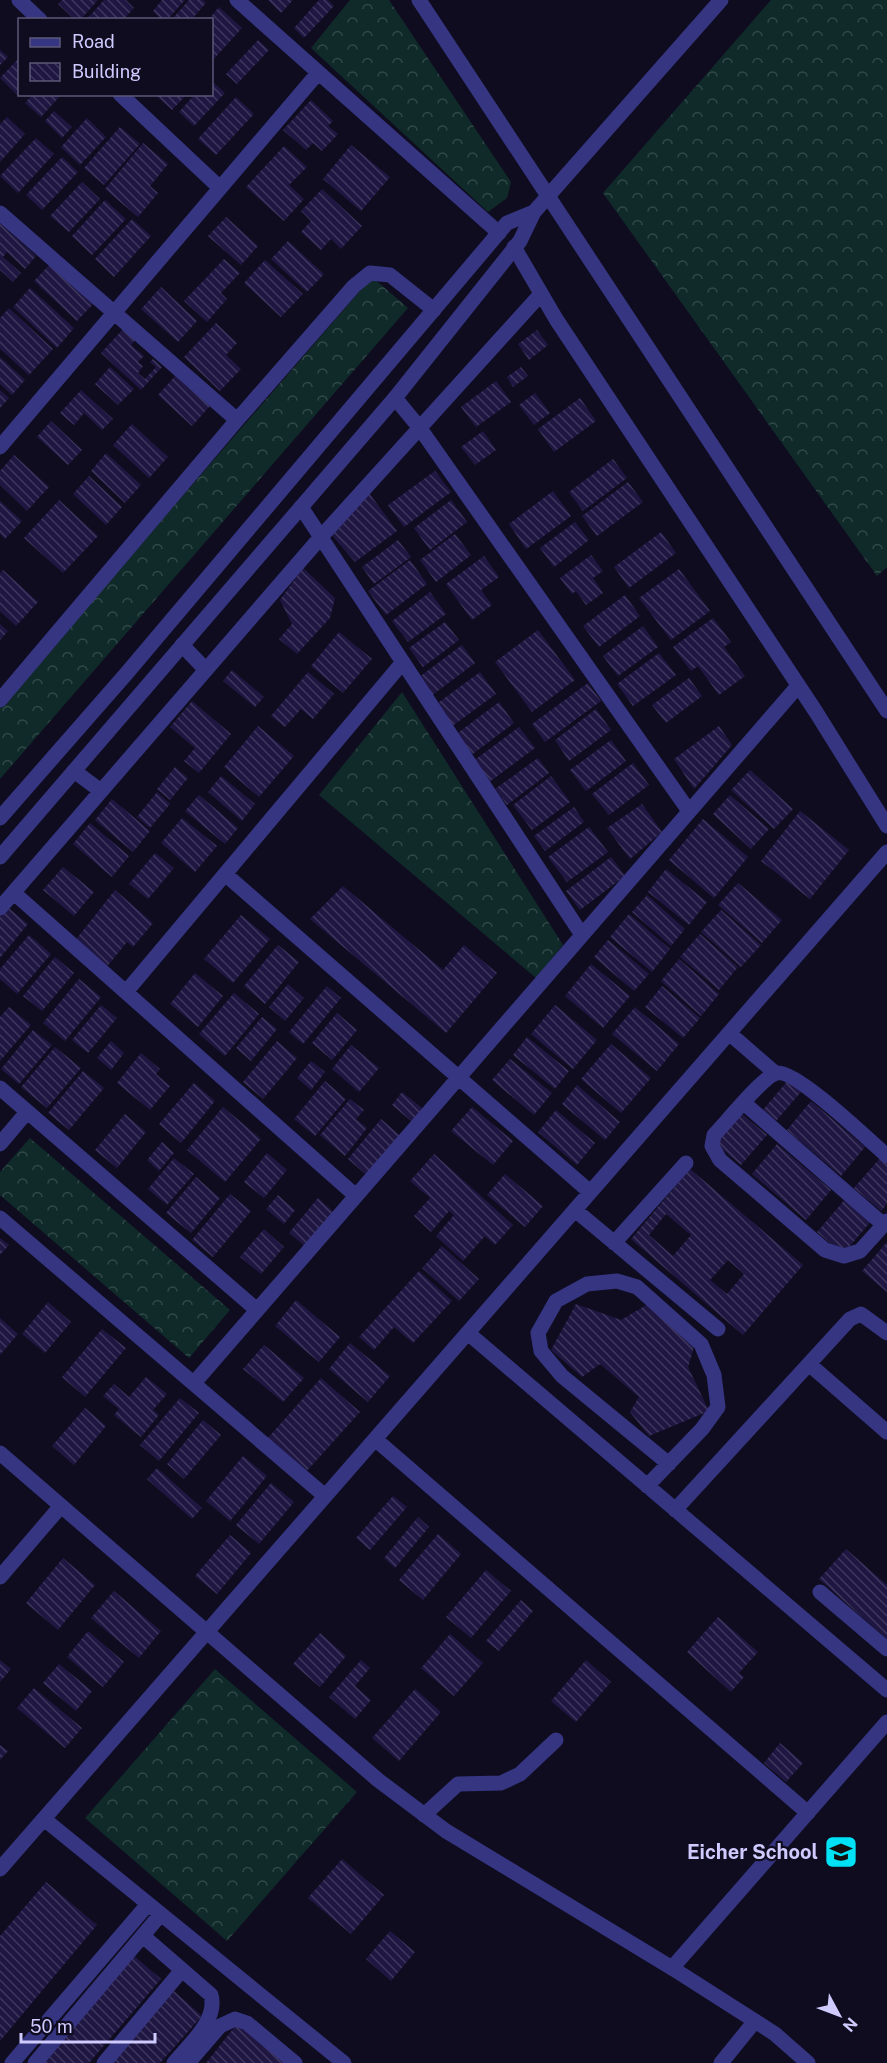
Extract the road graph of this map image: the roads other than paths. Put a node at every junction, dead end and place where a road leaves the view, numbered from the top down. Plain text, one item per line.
1 (19, 0) edge
2 (237, 0) edge
3 (419, 0) edge
4 (721, 0) edge
5 (38, 18) edge
6 (318, 72) junction
7 (122, 96) edge
8 (220, 188) junction
9 (548, 196) junction
10 (534, 212) junction
11 (0, 213) edge
12 (499, 233) junction
13 (514, 247) junction
14 (540, 295) junction
15 (434, 310) junction
16 (114, 313) junction
17 (395, 398) junction
18 (237, 420) junction
19 (419, 427) junction
20 (0, 447) edge
21 (301, 507) junction
22 (320, 538) junction
23 (182, 645) junction
24 (403, 662) junction
25 (206, 670) junction
26 (798, 686) junction
27 (0, 700) edge
28 (887, 711) edge
29 (74, 771) junction
30 (101, 791) junction
31 (689, 811) junction
32 (0, 818) edge
33 (887, 826) edge
34 (887, 852) edge
35 (0, 857) edge
36 (225, 874) junction
37 (14, 892) junction
38 (0, 908) edge
39 (582, 935) junction
40 (126, 992) junction
41 (729, 1033) junction
42 (775, 1073) junction
43 (459, 1078) junction
44 (0, 1088) edge
45 (744, 1103) junction
46 (27, 1112) junction
47 (0, 1144) edge
48 (887, 1156) edge
49 (686, 1163) dead end
50 (590, 1192) junction
51 (356, 1196) junction
52 (575, 1210) junction
53 (0, 1218) edge
54 (885, 1223) edge
55 (614, 1243) junction
56 (257, 1310) junction
57 (718, 1329) dead end
58 (468, 1333) junction
59 (887, 1333) edge
60 (809, 1364) junction
61 (194, 1383) junction
62 (887, 1432) edge
63 (375, 1439) junction
64 (0, 1453) edge
65 (669, 1464) junction
66 (647, 1486) junction
67 (325, 1496) junction
68 (61, 1506) junction
69 (675, 1510) junction
70 (0, 1576) edge
71 (820, 1592) dead end
72 (207, 1632) junction
73 (887, 1649) edge
74 (887, 1690) edge
75 (887, 1722) edge
76 (556, 1740) dead end
77 (808, 1813) junction
78 (424, 1815) junction
79 (44, 1819) junction
80 (0, 1869) edge
81 (148, 1904) junction
82 (161, 1914) junction
83 (143, 1936) junction
84 (672, 1968) junction
85 (182, 1970) junction
86 (755, 2021) junction
87 (12, 2063) edge
88 (35, 2063) edge
89 (104, 2063) edge
90 (174, 2063) edge
91 (188, 2063) edge
92 (296, 2063) edge
93 (344, 2063) edge
94 (721, 2063) edge
95 (808, 2063) edge

1 - 5 street
2 - 6 street
3 - 9 street
4 - 9 street
6 - 8 street
6 - 12 street
7 - 8 street
8 - 16 street
9 - 10 street
9 - 28 street
10 - 12 street
10 - 13 street
11 - 16 street
12 - 15 street
13 - 14 street
13 - 17 street
14 - 19 street
14 - 26 street
15 - 18 street
15 - 32 street
16 - 18 street
16 - 20 street
17 - 19 street
17 - 21 street
18 - 27 street
19 - 22 street
19 - 31 street
21 - 22 street
21 - 23 street
22 - 24 street
22 - 25 street
23 - 25 street
23 - 29 street
24 - 36 street
24 - 39 street
25 - 30 street
26 - 31 street
26 - 33 street
29 - 30 street
29 - 35 street
30 - 37 street
31 - 39 street
34 - 41 street
36 - 40 street
36 - 43 street
37 - 38 street
37 - 40 street
39 - 43 street
40 - 51 street
41 - 42 street
41 - 50 street
42 - 45 street
42 - 48 street
43 - 50 street
43 - 51 street
44 - 46 street
45 - 54 street
45 - 54 street
46 - 47 street
46 - 56 street
49 - 55 street
50 - 52 street
51 - 56 street
52 - 55 street
52 - 58 street
53 - 61 street
55 - 57 street
56 - 61 street
58 - 63 street
58 - 66 street
59 - 60 street
60 - 62 street
60 - 69 street
61 - 67 street
63 - 67 street
63 - 77 street
64 - 68 street
65 - 65 street
65 - 66 street
66 - 69 street
67 - 72 street
68 - 70 street
68 - 72 street
69 - 74 street
71 - 73 street
72 - 78 street
72 - 79 street
75 - 77 street
76 - 78 street
77 - 84 street
78 - 84 street
79 - 80 street
79 - 81 street
81 - 82 street
81 - 87 street
82 - 83 street
82 - 93 street
83 - 85 street
83 - 88 street
84 - 86 street
85 - 89 street
85 - 90 street
86 - 94 street
86 - 95 street
91 - 92 street

